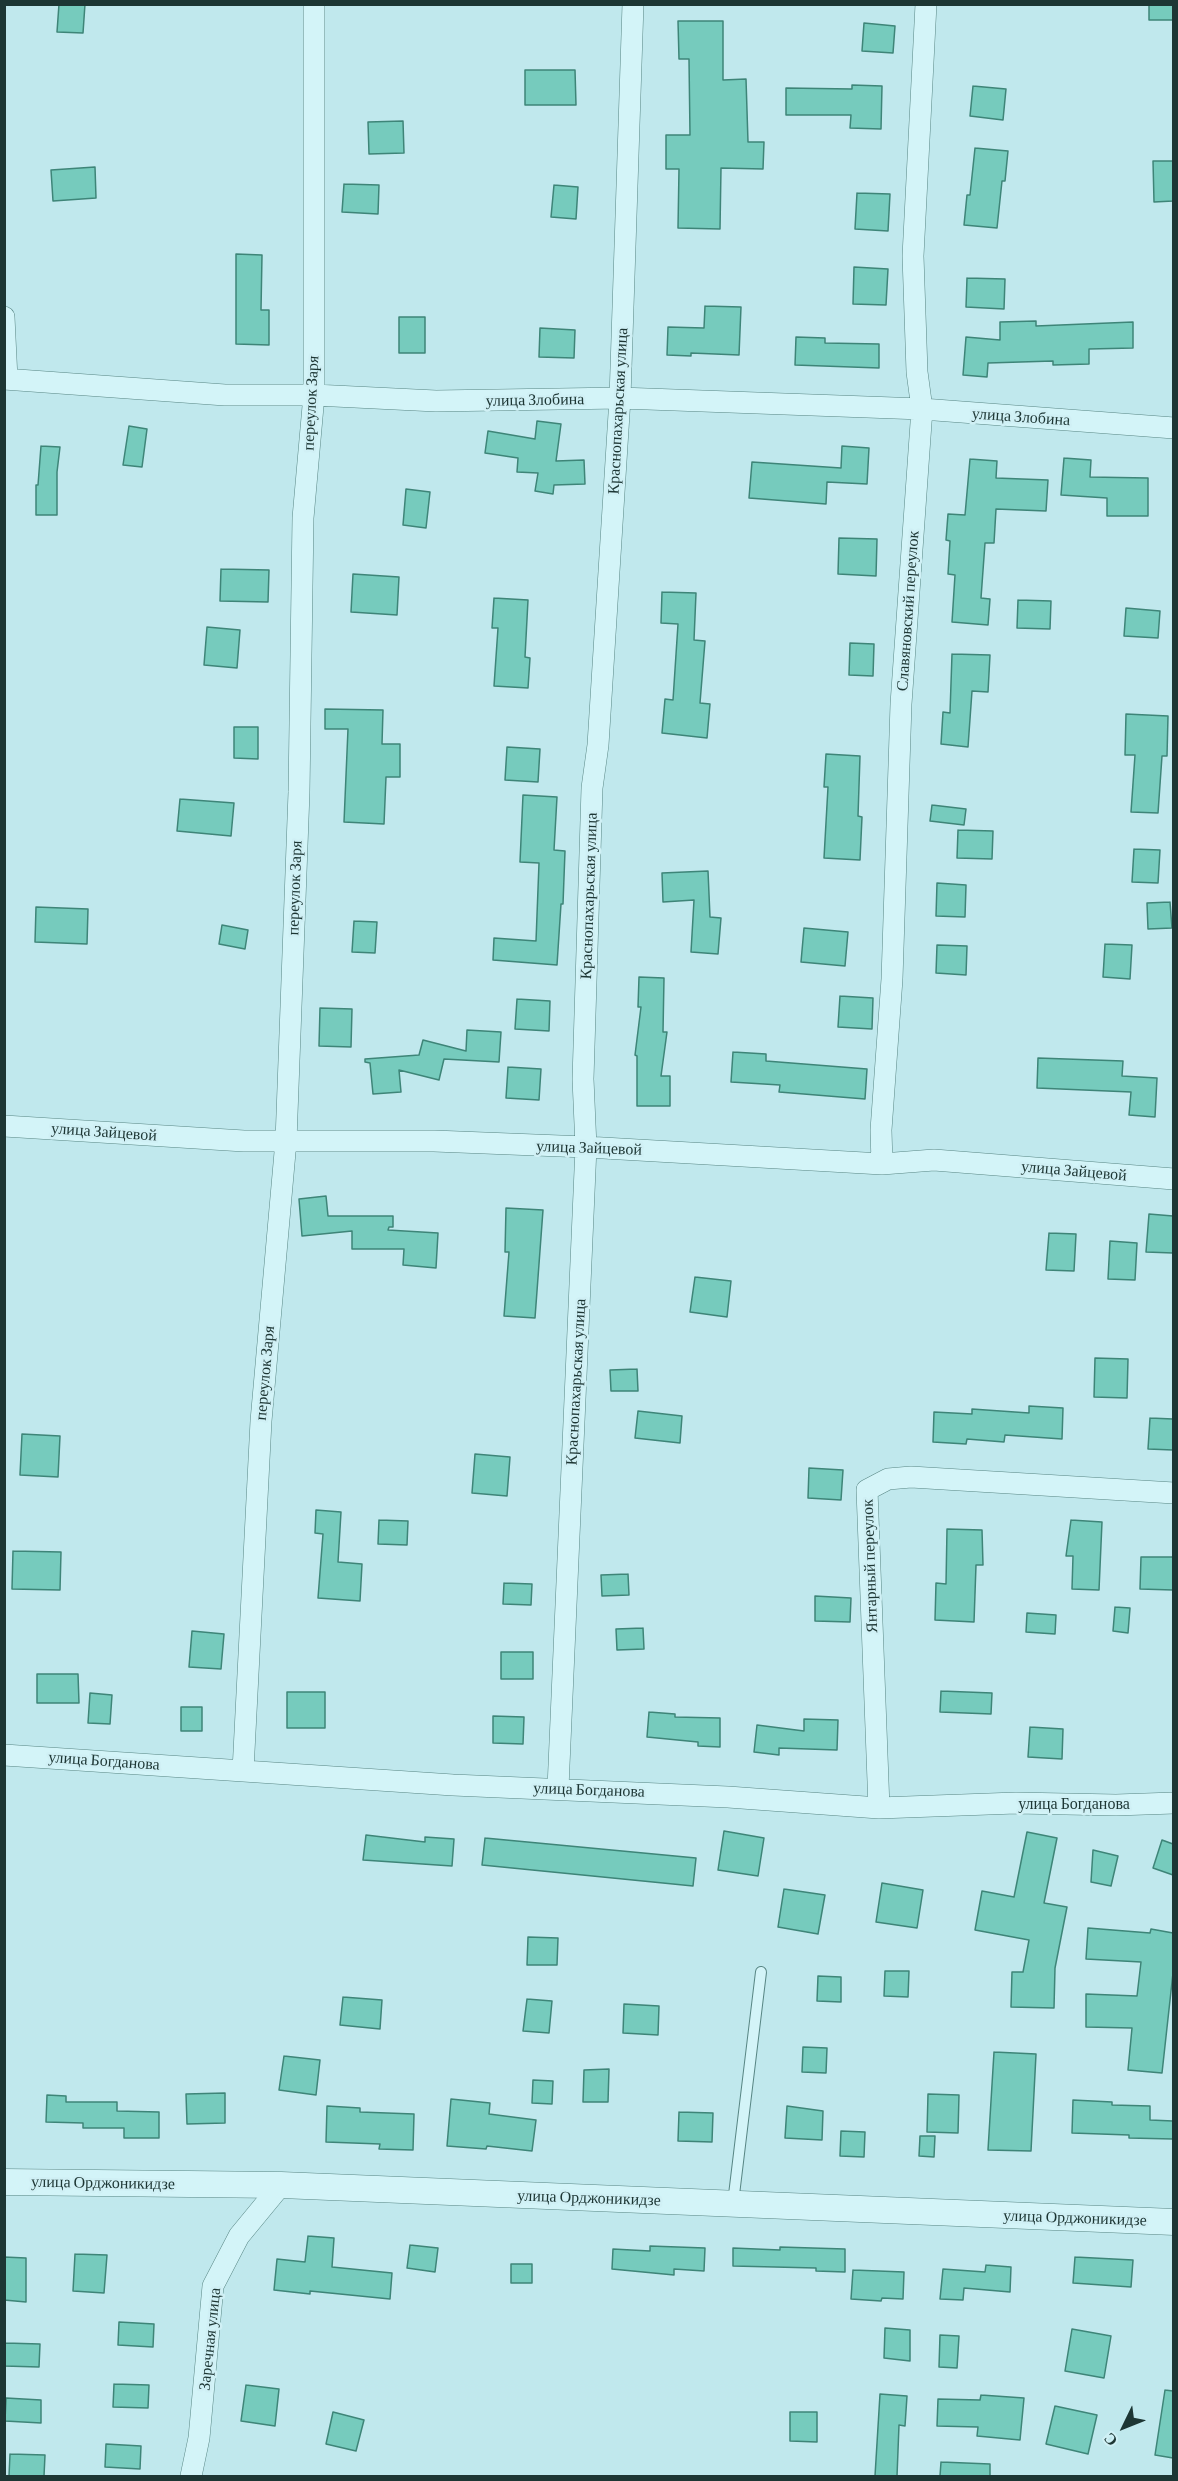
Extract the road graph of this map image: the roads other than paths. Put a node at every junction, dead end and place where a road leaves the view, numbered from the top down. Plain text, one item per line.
1 (314, 4) edge
2 (633, 4) edge
3 (926, 4) edge
4 (4, 317) edge
5 (6, 379) edge
6 (314, 395) junction
7 (620, 398) junction
8 (922, 410) junction
9 (1173, 428) edge
10 (4, 1126) edge
11 (286, 1141) junction
12 (586, 1147) junction
13 (882, 1164) junction
14 (1173, 1179) edge
15 (1173, 1493) edge
16 (4, 1755) edge
17 (243, 1771) junction
18 (558, 1788) junction
19 (1173, 1803) edge
20 (879, 1808) junction
21 (761, 1972) dead end
22 (4, 2182) edge
23 (280, 2185) junction
24 (733, 2204) junction
25 (1173, 2222) edge
26 (191, 2476) edge

1 - 6 street, переулок Заря
2 - 7 street, Краснопахарьская улица
3 - 8 street, Славяновский переулок
4 - 5 street
5 - 6 street, улица Злобина
6 - 7 street, улица Злобина
6 - 11 street, переулок Заря
7 - 8 street, улица Злобина
7 - 12 street, Краснопахарьская улица
8 - 9 street, улица Злобина
8 - 13 street, Славяновский переулок
10 - 11 street, улица Зайцевой
11 - 12 street, улица Зайцевой
11 - 17 street, переулок Заря
12 - 13 street, улица Зайцевой
12 - 18 street, Краснопахарьская улица
13 - 14 street, улица Зайцевой
15 - 20 street, Янтарный переулок
16 - 17 street, улица Богданова
17 - 18 street, улица Богданова
18 - 20 street, улица Богданова
19 - 20 street, улица Богданова
21 - 24 lane
22 - 23 street, улица Орджоникидзе
23 - 24 street, улица Орджоникидзе
23 - 26 street, Заречная улица
24 - 25 street, улица Орджоникидзе

